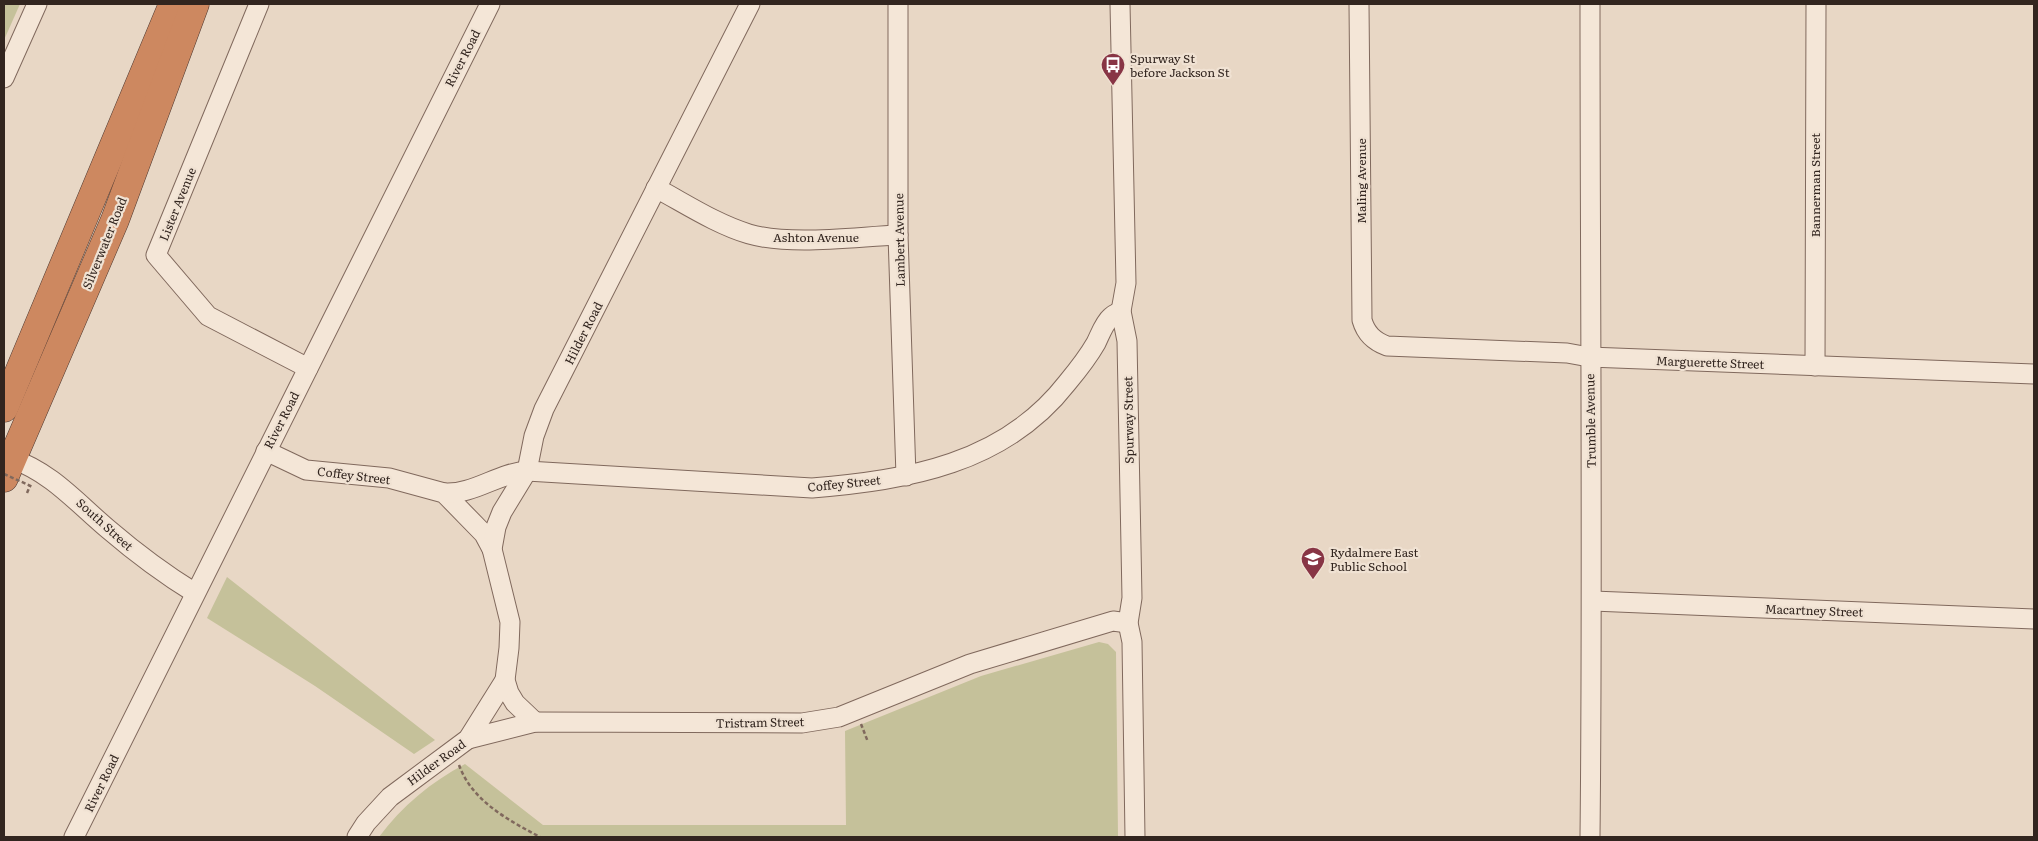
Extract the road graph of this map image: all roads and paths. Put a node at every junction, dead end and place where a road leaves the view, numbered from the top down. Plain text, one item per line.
1 (37, 4) edge
2 (152, 4) edge
3 (173, 4) edge
4 (195, 4) edge
5 (215, 4) edge
6 (259, 4) edge
7 (490, 4) edge
8 (750, 4) edge
9 (898, 4) edge
10 (1120, 4) edge
11 (1359, 4) edge
12 (1590, 4) edge
13 (1816, 4) edge
14 (4, 78) edge
15 (117, 136) junction
16 (656, 188) junction
17 (115, 220) junction
18 (898, 235) junction
19 (1121, 311) junction
20 (1387, 346) joint
21 (1589, 357) junction
22 (1815, 366) junction
23 (308, 368) junction
24 (2034, 374) edge
25 (4, 408) edge
26 (266, 451) junction
27 (6, 471) edge
28 (527, 471) junction
29 (906, 476) junction
30 (27, 492) dead end
31 (444, 493) junction
32 (492, 549) junction
33 (196, 593) junction
34 (1593, 601) junction
35 (2034, 619) edge
36 (1128, 623) junction
37 (505, 680) junction
38 (535, 722) junction
39 (860, 723) dead end
40 (868, 742) dead end
41 (461, 744) junction
42 (74, 837) edge
43 (357, 837) edge
44 (540, 837) edge
45 (1135, 837) edge
46 (1590, 837) edge

1 - 14 street
2 - 15 highway
3 - 15 highway
4 - 17 highway, Silverwater Road
5 - 17 highway
6 - 23 street, Lister Avenue
7 - 23 street, River Road
8 - 16 street, Hilder Road
9 - 18 street, Lambert Avenue
10 - 19 street, Spurway Street
11 - 20 street, Maling Avenue
12 - 21 street, Trumble Avenue
13 - 22 street, Bannerman Street
15 - 25 highway
16 - 18 street, Ashton Avenue
16 - 28 street, Hilder Road
17 - 27 highway, Silverwater Road
18 - 29 street, Lambert Avenue
19 - 29 street, Coffey Street
19 - 36 street, Spurway Street
20 - 21 street, Marguerette Street
21 - 22 street, Marguerette Street
21 - 34 street, Trumble Avenue
22 - 24 street, Marguerette Street
23 - 26 street, River Road
26 - 31 street, Coffey Street
26 - 33 street, River Road
27 - 30 path, bridge
27 - 33 street, South Street
28 - 29 street, Coffey Street
28 - 31 street, Coffey Street
28 - 32 street, Hilder Road
31 - 32 street
32 - 37 street, Hilder Road
33 - 42 street, River Road
34 - 35 street, Macartney Street
34 - 46 street, Trumble Avenue
36 - 38 street, Tristram Street
36 - 45 street, Spurway Street
37 - 38 street
37 - 41 street, Hilder Road
38 - 41 street, Tristram Street
39 - 40 path
41 - 43 street, Hilder Road
41 - 44 path

